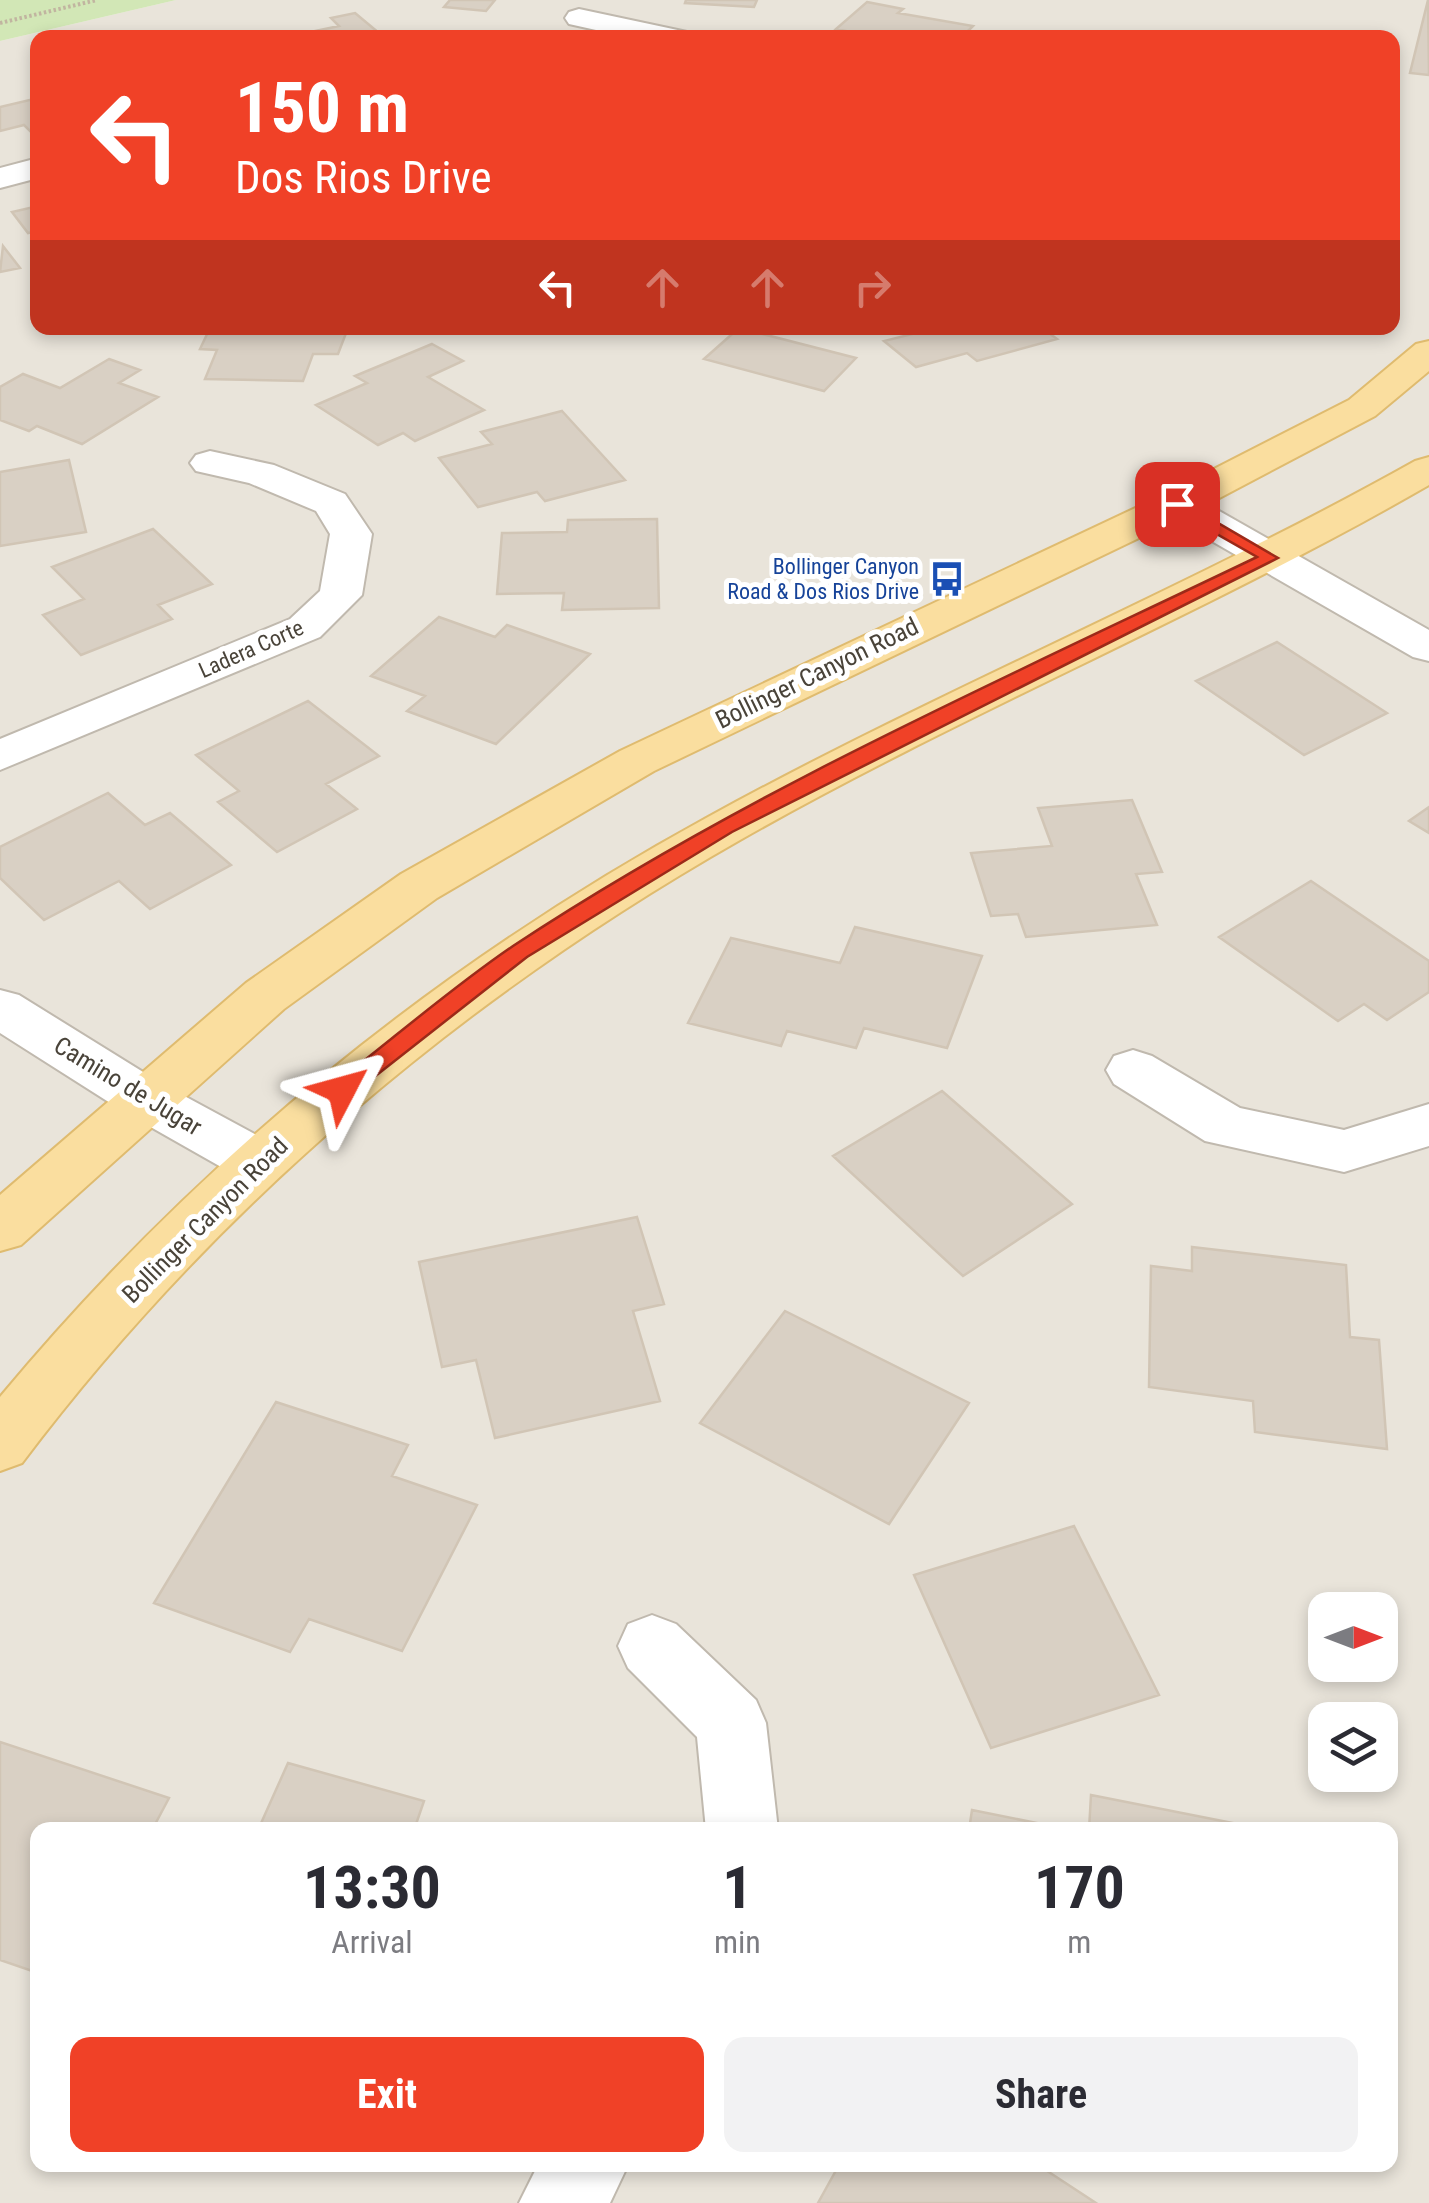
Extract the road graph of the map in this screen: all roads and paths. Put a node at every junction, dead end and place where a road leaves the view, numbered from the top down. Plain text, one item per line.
1 (96, 0) edge
2 (575, 16) edge
3 (0, 23) edge
4 (641, 30) edge
5 (30, 170) edge
6 (0, 178) edge
7 (1429, 352) edge
8 (210, 463) dead end
9 (1429, 469) edge
10 (1177, 504) junction
11 (1270, 558) junction
12 (1429, 648) edge
13 (0, 756) edge
14 (0, 1008) edge
15 (1133, 1070) dead end
16 (145, 1099) junction
17 (1429, 1125) edge
18 (257, 1161) junction
19 (0, 1228) edge
20 (0, 1444) edge
21 (652, 1646) dead end
22 (741, 1822) edge
23 (583, 2172) edge
24 (560, 2203) edge

1 - 3 path
2 - 4 street
5 - 6 street
7 - 10 main road, Bollinger Canyon Road
8 - 13 street, Ladera Corte
9 - 11 main road, Bollinger Canyon Road
10 - 11 street
10 - 16 main road, Bollinger Canyon Road
11 - 12 street
11 - 18 main road, Bollinger Canyon Road
14 - 16 street, Camino de Jugar
15 - 17 street
16 - 18 street, Camino de Jugar
16 - 19 main road, Bollinger Canyon Road
18 - 20 main road, Bollinger Canyon Road
21 - 22 street
23 - 24 street

